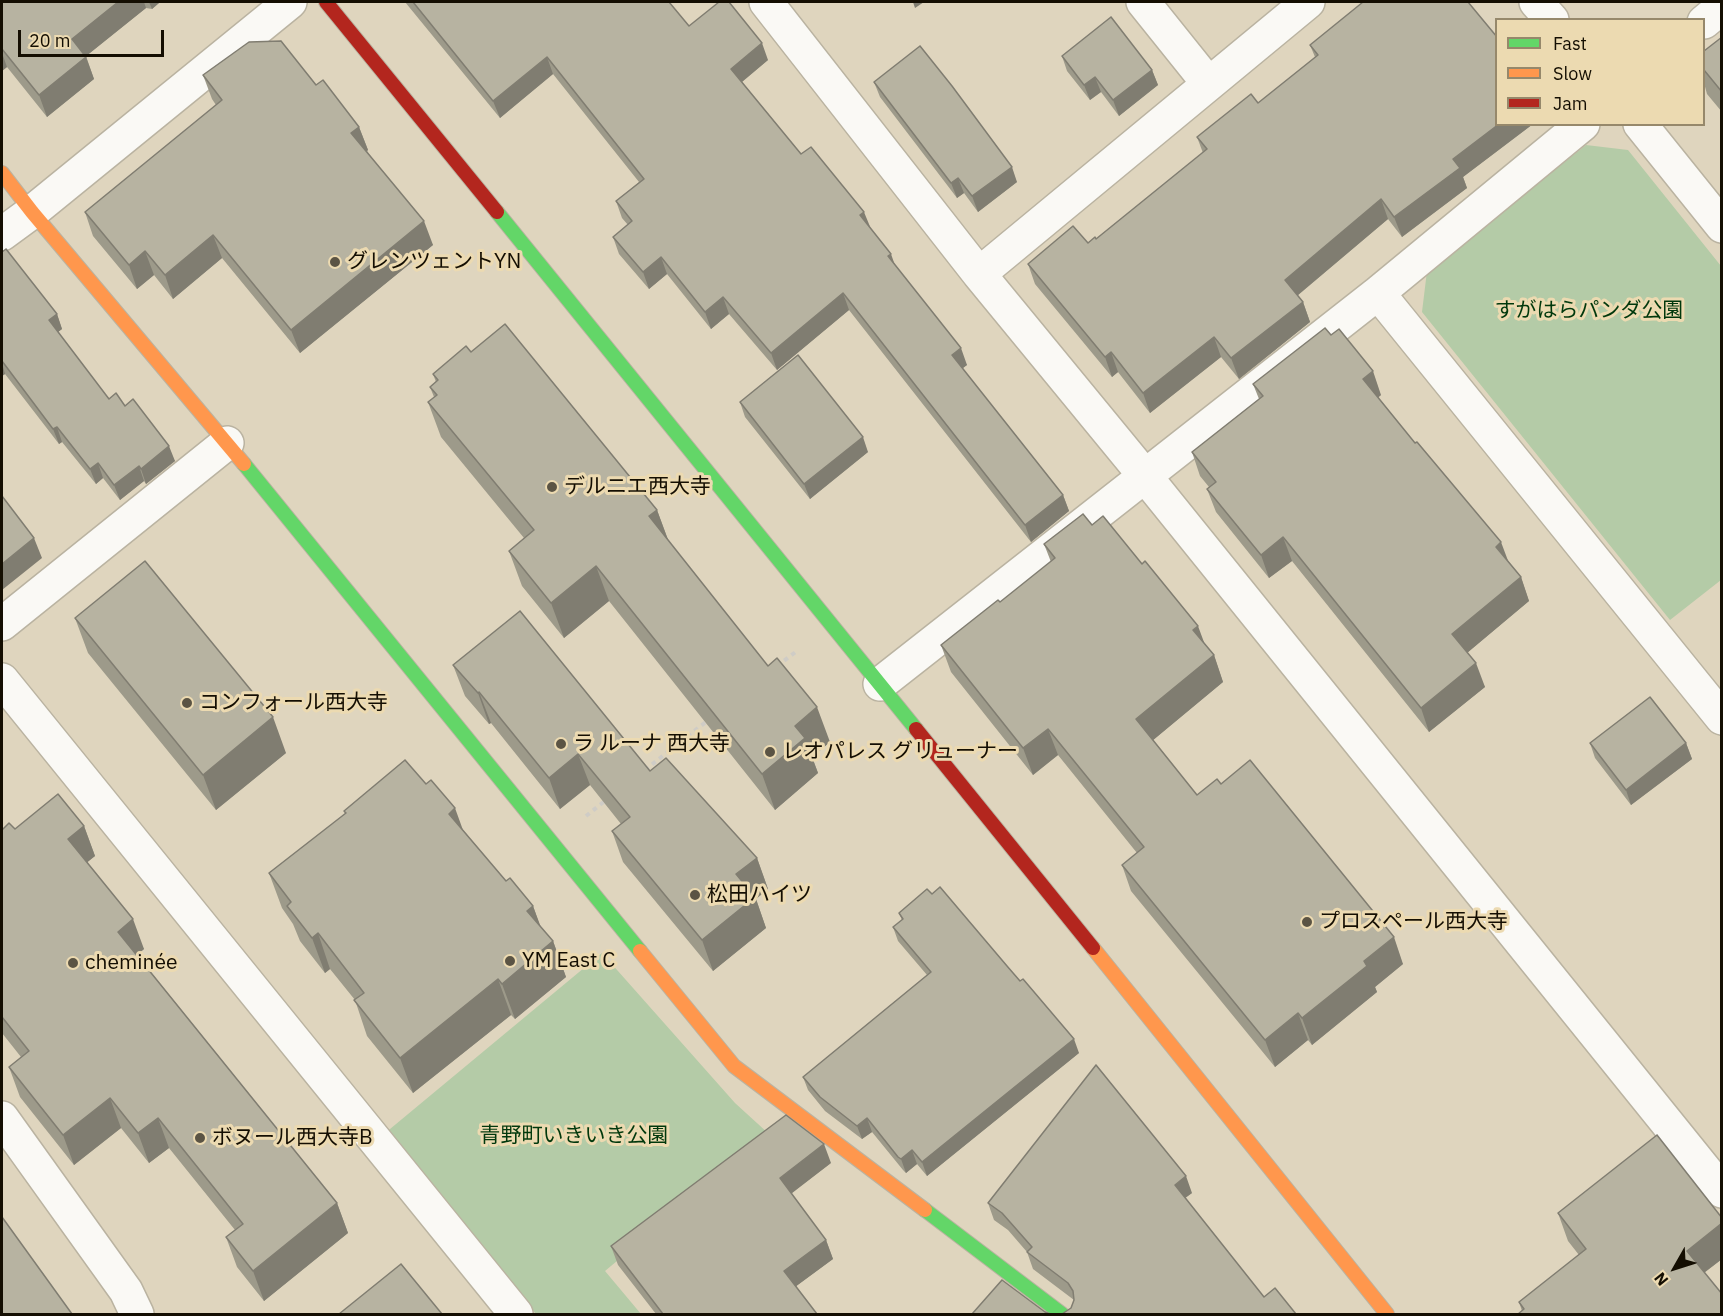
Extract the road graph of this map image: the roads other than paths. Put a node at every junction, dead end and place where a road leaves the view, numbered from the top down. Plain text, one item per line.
1 (290, 2) edge
2 (326, 2) edge
3 (766, 2) edge
4 (1143, 2) edge
5 (1308, 2) edge
6 (1536, 2) edge
7 (1722, 7) edge
8 (1550, 18) edge
9 (1705, 21) edge
10 (1208, 83) junction
11 (1581, 126) edge
12 (1642, 126) edge
13 (2, 173) edge
14 (32, 212) junction
15 (1722, 226) edge
16 (2, 234) edge
17 (979, 274) junction
18 (1378, 293) junction
19 (227, 443) junction
20 (1145, 476) junction
21 (2, 624) edge
22 (2, 680) edge
23 (880, 684) junction
24 (1722, 718) edge
25 (2, 1118) edge
26 (1722, 1191) edge
27 (137, 1314) edge
28 (516, 1314) edge
29 (1062, 1314) edge
30 (1387, 1314) edge

1 - 14 street
2 - 23 street
3 - 17 street
4 - 10 street
5 - 10 street
6 - 8 street
7 - 9 street
10 - 17 street
11 - 18 street
12 - 15 street
13 - 14 street
14 - 16 street
14 - 19 street
17 - 20 street
18 - 20 street
18 - 24 street
19 - 21 street
19 - 29 street
20 - 23 street
20 - 26 street
22 - 28 street
23 - 30 street
25 - 27 street

